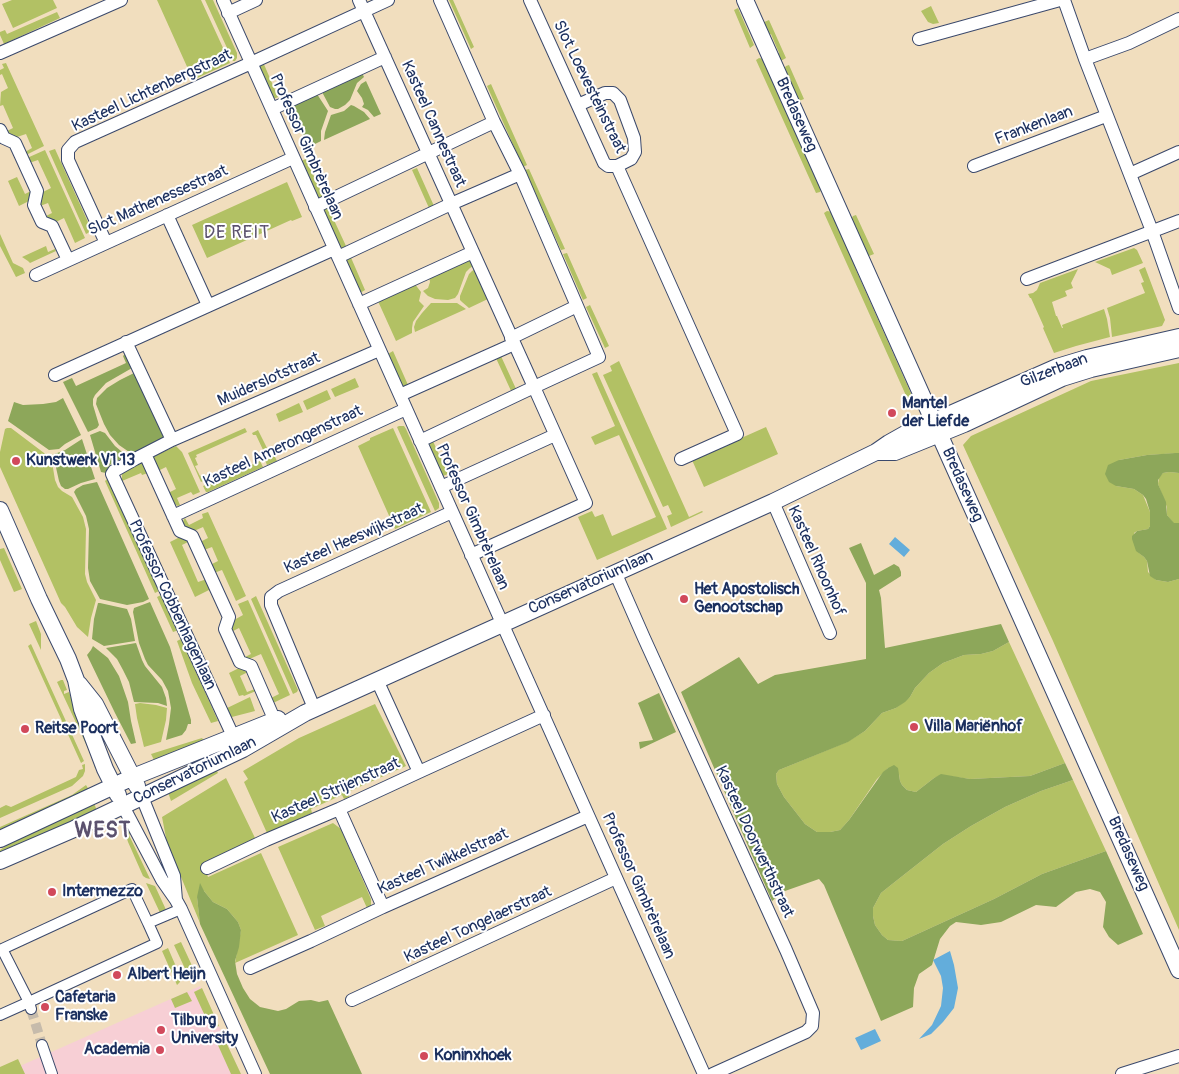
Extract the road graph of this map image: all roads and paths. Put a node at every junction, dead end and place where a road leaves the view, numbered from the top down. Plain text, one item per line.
1 (121, 0) edge
2 (223, 0) edge
3 (256, 0) edge
4 (388, 0) edge
5 (440, 0) edge
6 (530, 0) edge
7 (745, 0) edge
8 (1060, 0) edge
9 (1064, 0) edge
10 (362, 5) edge
11 (228, 13) junction
12 (1179, 19) edge
13 (919, 39) dead end
14 (0, 53) edge
15 (385, 58) junction
16 (1085, 59) junction
17 (251, 63) junction
18 (578, 105) junction
19 (272, 109) junction
20 (1106, 116) junction
21 (494, 122) junction
22 (0, 130) edge
23 (1179, 152) edge
24 (428, 153) junction
25 (293, 158) junction
26 (617, 166) junction
27 (974, 166) dead end
28 (520, 174) junction
29 (1130, 174) junction
30 (451, 204) junction
31 (316, 207) junction
32 (167, 215) junction
33 (1179, 221) edge
34 (1152, 231) junction
35 (106, 243) junction
36 (473, 252) junction
37 (336, 253) junction
38 (68, 260) junction
39 (36, 275) dead end
40 (1027, 279) dead end
41 (359, 304) junction
42 (208, 305) junction
43 (577, 306) junction
44 (1179, 308) edge
45 (1179, 337) edge
46 (513, 341) junction
47 (126, 342) junction
48 (1179, 349) edge
49 (380, 350) junction
50 (55, 376) dead end
51 (534, 387) junction
52 (400, 395) junction
53 (406, 409) junction
54 (937, 428) junction
55 (555, 435) junction
56 (172, 440) junction
57 (420, 440) junction
58 (140, 457) junction
59 (681, 459) dead end
60 (441, 487) junction
61 (773, 502) junction
62 (0, 510) edge
63 (452, 512) junction
64 (173, 516) junction
65 (472, 555) junction
66 (615, 572) junction
67 (502, 624) junction
68 (830, 633) dead end
69 (76, 680) junction
70 (377, 680) junction
71 (309, 710) junction
72 (544, 716) junction
73 (276, 724) junction
74 (233, 736) junction
75 (419, 772) junction
76 (132, 778) junction
77 (113, 786) junction
78 (142, 798) junction
79 (123, 806) junction
80 (339, 809) junction
81 (588, 816) junction
82 (0, 839) edge
83 (0, 861) edge
84 (207, 868) dead end
85 (616, 878) junction
86 (179, 905) junction
87 (383, 907) junction
88 (148, 923) junction
89 (1, 949) edge
90 (250, 968) dead end
91 (1179, 970) edge
92 (352, 1000) dead end
93 (30, 1005) junction
94 (0, 1015) edge
95 (42, 1045) tunnel mouth
96 (1179, 1056) edge
97 (52, 1074) edge
98 (255, 1074) edge
99 (704, 1074) edge
100 (713, 1074) edge
101 (1122, 1074) edge

1 - 14 street
2 - 11 street, Professor Gimbrèrelaan
3 - 11 street
4 - 10 street
5 - 21 street
6 - 18 street, Slot Loevesteinstraat
7 - 54 street, Bredaseweg
8 - 13 street
9 - 16 street
10 - 15 street, Kasteel Cannestraat
10 - 17 street
11 - 17 street, Professor Gimbrèrelaan
12 - 16 street
15 - 19 street, Kasteel Cannestraat
15 - 24 street, Kasteel Cannestraat
16 - 20 street
17 - 19 street, Professor Gimbrèrelaan
17 - 35 street, Kasteel Lichtenbergstraat
18 - 26 street, Slot Loevesteinstraat
18 - 26 street
19 - 25 street, Professor Gimbrèrelaan
20 - 27 street, Frankenlaan
20 - 29 street
21 - 24 street
21 - 28 street
22 - 38 street
23 - 29 street
24 - 30 street, Kasteel Cannestraat
24 - 31 street
25 - 31 street, Professor Gimbrèrelaan
25 - 32 street, Slot Mathenessestraat
26 - 59 street, Slot Loevesteinstraat
28 - 30 street
28 - 43 street
29 - 34 street
30 - 36 street, Kasteel Cannestraat
30 - 37 street, Kasteel Cannestraat
31 - 37 street, Professor Gimbrèrelaan
32 - 35 street, Slot Mathenessestraat
32 - 42 street
33 - 34 street
34 - 40 street
34 - 44 street
35 - 38 street, Slot Mathenessestraat
36 - 41 street
36 - 46 street, Kasteel Cannestraat
37 - 41 street, Professor Gimbrèrelaan
37 - 42 street, Kasteel Cannestraat
38 - 39 street, Slot Mathenessestraat
41 - 49 street, Professor Gimbrèrelaan
42 - 47 street, Kasteel Cannestraat
43 - 46 street
43 - 51 street
45 - 54 street, Gilzerbaan
46 - 51 street, Kasteel Cannestraat
46 - 52 street
47 - 50 street, Kasteel Cannestraat
47 - 56 street
48 - 54 street, Gilzerbaan
49 - 52 street, Professor Gimbrèrelaan
49 - 56 street, Muiderslotstraat
51 - 55 street
51 - 57 street
52 - 53 street, Professor Gimbrèrelaan
53 - 57 street, Professor Gimbrèrelaan
53 - 64 street, Kasteel Amerongenstraat
54 - 61 street, Conservatoriumlaan
54 - 91 street, Bredaseweg
55 - 60 street
55 - 65 street
56 - 58 street, Muiderslotstraat
57 - 60 street, Professor Gimbrèrelaan
58 - 64 street
58 - 74 street, Professor Cobbenhagenlaan
60 - 63 street, Professor Gimbrèrelaan
61 - 66 street, Conservatoriumlaan
61 - 68 street, Kasteel Rhoonhof
62 - 69 street
63 - 65 street, Professor Gimbrèrelaan
63 - 71 street, Kasteel Heeswijkstraat
64 - 73 street
65 - 67 street, Professor Gimbrèrelaan
66 - 67 street, Conservatoriumlaan
66 - 100 street, Kasteel Doorwerthstraat
67 - 70 street, Conservatoriumlaan
67 - 72 street, Professor Gimbrèrelaan
69 - 76 street
69 - 77 street
70 - 71 street, Conservatoriumlaan
70 - 75 street, Kasteel Strijenstraat
71 - 73 street, Conservatoriumlaan
72 - 75 street, Kasteel Strijenstraat
72 - 81 street, Professor Gimbrèrelaan
73 - 74 street, Conservatoriumlaan
73 - 78 street, Conservatoriumlaan
74 - 76 street, Conservatoriumlaan
75 - 80 street, Kasteel Strijenstraat
76 - 77 street, Conservatoriumlaan
76 - 78 street
77 - 79 street
77 - 82 street, Conservatoriumlaan
78 - 79 street, Conservatoriumlaan
78 - 86 street
79 - 83 street, Conservatoriumlaan
79 - 86 street
80 - 84 street, Kasteel Strijenstraat
80 - 87 street
81 - 85 street, Professor Gimbrèrelaan
81 - 87 street, Kasteel Twikkelstraat
85 - 92 street, Kasteel Tongelaerstraat
85 - 99 street, Professor Gimbrèrelaan
86 - 88 street
86 - 98 street
87 - 90 street, Kasteel Twikkelstraat
88 - 89 street
88 - 93 street
89 - 93 street
93 - 94 street
95 - 97 street
96 - 101 street

